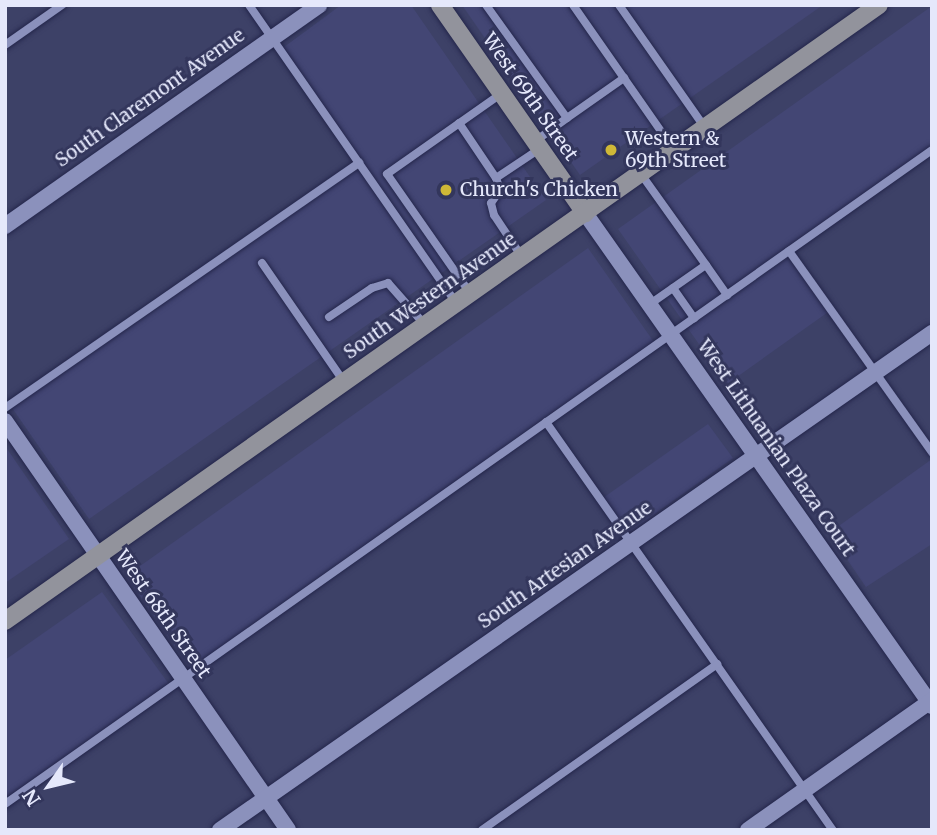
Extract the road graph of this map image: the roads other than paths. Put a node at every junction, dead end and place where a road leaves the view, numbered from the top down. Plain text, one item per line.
1 (62, 5) edge
2 (249, 5) edge
3 (319, 5) edge
4 (440, 5) edge
5 (486, 5) edge
6 (573, 5) edge
7 (620, 5) edge
8 (879, 5) edge
9 (272, 38) junction
10 (5, 45) edge
11 (624, 78) junction
12 (502, 93) junction
13 (567, 118) junction
14 (459, 123) junction
15 (705, 128) junction
16 (538, 145) junction
17 (674, 150) junction
18 (932, 150) edge
19 (359, 163) junction
20 (641, 174) junction
21 (496, 178) junction
22 (585, 213) junction
23 (5, 226) edge
24 (789, 250) junction
25 (522, 257) junction
26 (262, 263) dead end
27 (706, 265) junction
28 (673, 288) junction
29 (727, 295) junction
30 (463, 298) junction
31 (650, 304) junction
32 (329, 317) dead end
33 (694, 318) junction
34 (425, 325) junction
35 (932, 333) edge
36 (670, 334) junction
37 (876, 373) junction
38 (344, 382) junction
39 (5, 408) edge
40 (5, 421) edge
41 (546, 422) junction
42 (932, 452) edge
43 (757, 457) junction
44 (632, 545) junction
45 (97, 556) junction
46 (5, 621) edge
47 (717, 664) junction
48 (182, 680) junction
49 (931, 703) edge
50 (805, 790) junction
51 (265, 798) junction
52 (5, 804) edge
53 (220, 830) edge
54 (288, 830) edge
55 (482, 830) edge
56 (748, 830) edge
57 (833, 830) edge

1 - 10 lane
2 - 9 lane
3 - 9 street, South Claremont Avenue
4 - 12 main road, West 69th Street
5 - 13 lane
6 - 11 lane
7 - 15 lane
8 - 15 main road, South Western Avenue
9 - 19 lane
9 - 23 street, South Claremont Avenue
11 - 13 lane
11 - 17 lane
12 - 14 lane
12 - 16 main road, West 69th Street
13 - 16 lane
14 - 21 lane
14 - 30 lane
15 - 17 main road, South Western Avenue
16 - 21 lane
16 - 22 main road, West 69th Street
17 - 20 main road, South Western Avenue
18 - 24 lane
19 - 30 lane
19 - 39 lane
20 - 22 main road, South Western Avenue
20 - 27 lane
21 - 25 lane
22 - 25 main road, South Western Avenue
22 - 31 street, West Lithuanian Plaza Court
24 - 29 lane
24 - 37 lane
25 - 30 main road, South Western Avenue
26 - 38 lane
27 - 28 lane
27 - 29 lane
28 - 31 lane
28 - 33 lane
29 - 33 lane
30 - 34 main road, South Western Avenue
31 - 36 street, West Lithuanian Plaza Court
32 - 34 lane
33 - 36 lane
34 - 38 main road, South Western Avenue
35 - 37 street, South Artesian Avenue
36 - 41 lane
36 - 43 street, West Lithuanian Plaza Court
37 - 42 lane
37 - 43 street, South Artesian Avenue
38 - 45 main road, South Western Avenue
40 - 45 street, West 68th Street
41 - 44 lane
41 - 48 lane
43 - 44 street, South Artesian Avenue
43 - 49 street, West Lithuanian Plaza Court
44 - 47 lane
44 - 51 street, South Artesian Avenue
45 - 46 main road, South Western Avenue
45 - 48 street, West 68th Street
47 - 50 lane
47 - 55 lane
48 - 51 street, West 68th Street
48 - 52 lane
49 - 50 street
50 - 56 street
50 - 57 lane
51 - 53 street, South Artesian Avenue
51 - 54 street, West 68th Street

